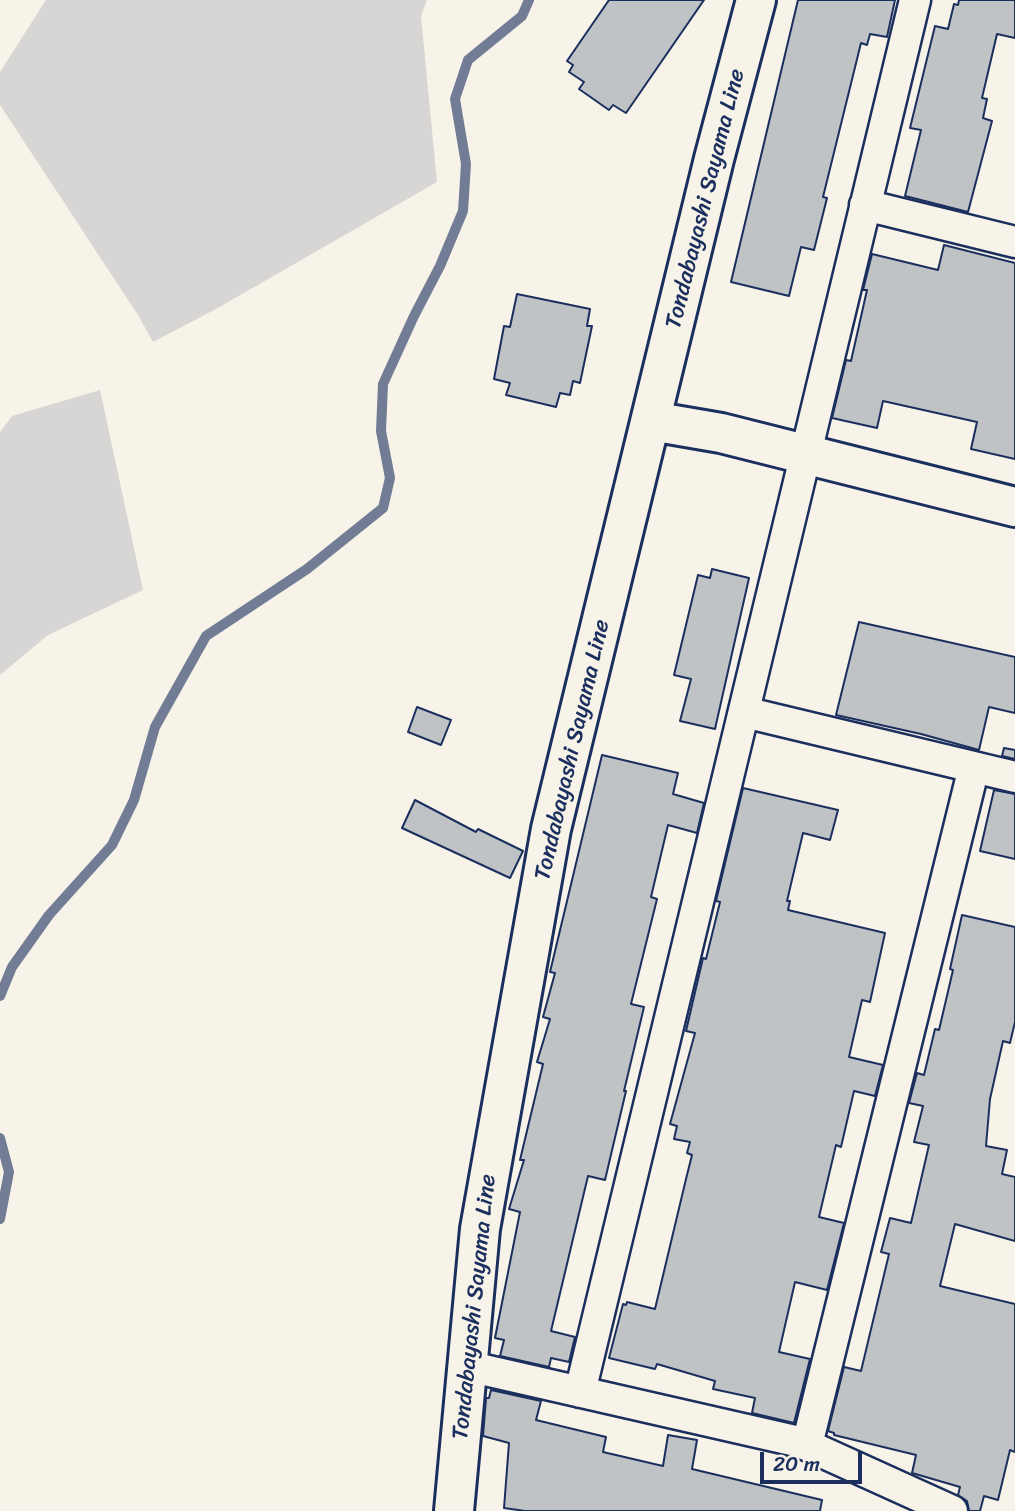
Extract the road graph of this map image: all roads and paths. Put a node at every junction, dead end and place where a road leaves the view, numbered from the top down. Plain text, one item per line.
1 (756, 0) edge
2 (915, 0) edge
3 (866, 205) junction
4 (1015, 242) edge
5 (651, 421) junction
6 (806, 454) junction
7 (1015, 507) edge
8 (744, 712) junction
9 (974, 767) junction
10 (1015, 777) edge
11 (467, 1366) junction
12 (580, 1392) junction
13 (807, 1445) junction
14 (454, 1511) edge
15 (952, 1511) edge

1 - 5 main road, Tondabayashi Sayama Line
2 - 3 street
3 - 4 street
3 - 6 street
5 - 6 main road
5 - 11 main road, Tondabayashi Sayama Line
6 - 7 main road
6 - 8 street
8 - 9 street
8 - 12 street
9 - 10 street
9 - 13 street
11 - 12 street
11 - 14 main road, Tondabayashi Sayama Line
12 - 13 street
13 - 15 street

